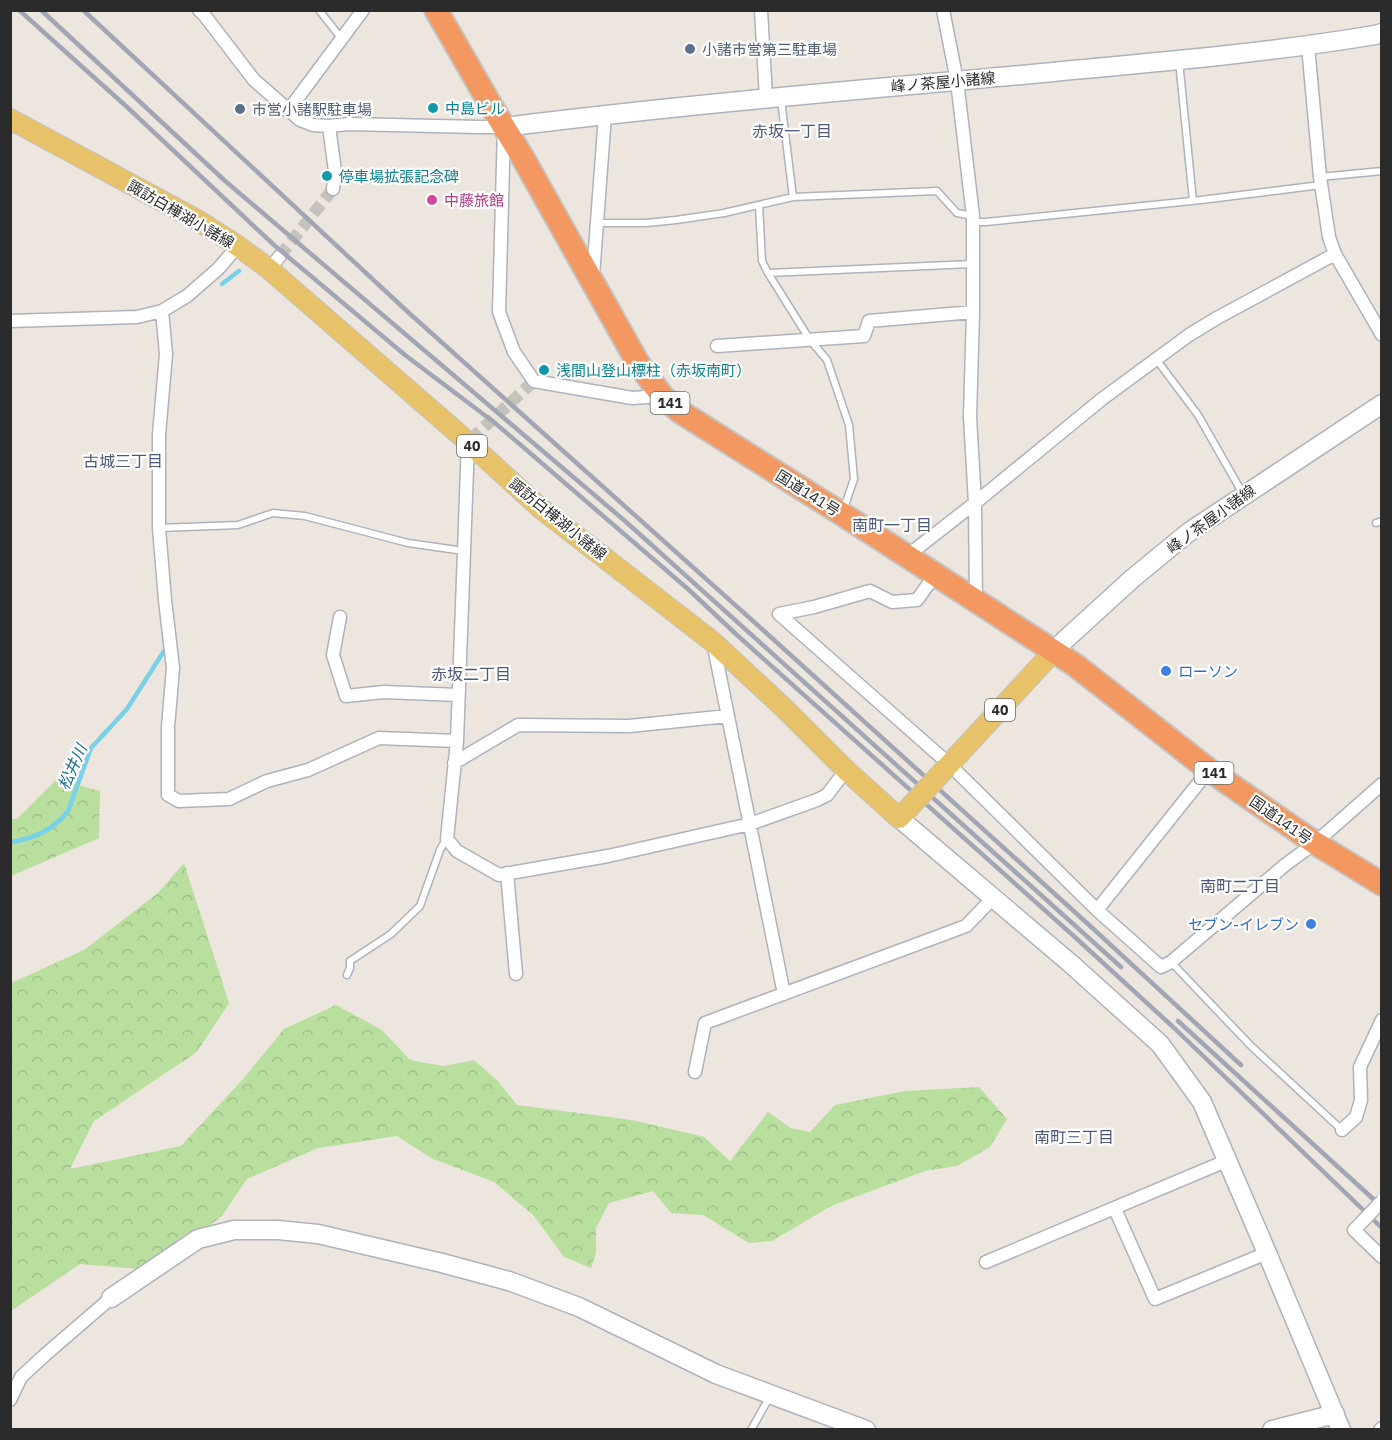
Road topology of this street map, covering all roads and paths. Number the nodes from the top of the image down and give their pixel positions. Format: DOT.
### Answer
graph roads {
  1 [pos="319,10"];
  2 [pos="363,10"];
  3 [pos="436,10"];
  4 [pos="761,10"];
  5 [pos="943,10"];
  6 [pos="206,12"];
  7 [pos="1382,33"];
  8 [pos="342,39"];
  9 [pos="1308,46"];
  10 [pos="1179,60"];
  11 [pos="957,81"];
  12 [pos="773,97"];
  13 [pos="288,111"];
  14 [pos="605,115"];
  15 [pos="10,119"];
  16 [pos="329,126"];
  17 [pos="504,127"];
  18 [pos="1382,171"];
  19 [pos="1321,181"];
  20 [pos="333,189"];
  21 [pos="793,197"];
  22 [pos="1193,201"];
  23 [pos="759,205"];
  24 [pos="973,219"];
  25 [pos="597,223"];
  26 [pos="238,246"];
  27 [pos="1335,255"];
  28 [pos="972,264"];
  29 [pos="768,273"];
  30 [pos="592,280"];
  31 [pos="162,311"];
  32 [pos="973,312"];
  33 [pos="10,321"];
  34 [pos="1382,335"];
  35 [pos="810,340"];
  36 [pos="717,346"];
  37 [pos="1156,359"];
  38 [pos="662,396"];
  39 [pos="1382,404"];
  40 [pos="469,441"];
  41 [pos="1243,495"];
  42 [pos="975,504"];
  43 [pos="842,514"];
  44 [pos="159,528"];
  45 [pos="464,551"];
  46 [pos="907,556"];
  47 [pos="935,575"];
  48 [pos="976,602"];
  49 [pos="340,617"];
  50 [pos="713,642"];
  51 [pos="1053,652"];
  52 [pos="458,695"];
  53 [pos="728,716"];
  54 [pos="457,741"];
  55 [pos="454,763"];
  56 [pos="948,766"];
  57 [pos="846,770"];
  58 [pos="1209,770"];
  59 [pos="1382,784"];
  60 [pos="904,814"];
  61 [pos="750,824"];
  62 [pos="447,839"];
  63 [pos="1315,843"];
  64 [pos="507,873"];
  65 [pos="1382,884"];
  66 [pos="993,898"];
  67 [pos="1098,910"];
  68 [pos="1171,962"];
  69 [pos="516,974"];
  70 [pos="348,975"];
  71 [pos="784,994"];
  72 [pos="1382,1020"];
  73 [pos="695,1072"];
  74 [pos="1342,1130"];
  75 [pos="1226,1161"];
  76 [pos="1382,1201"];
  77 [pos="1115,1209"];
  78 [pos="1267,1253"];
  79 [pos="1382,1257"];
  80 [pos="986,1262"];
  81 [pos="111,1298"];
  82 [pos="771,1395"];
  83 [pos="10,1400"];
  84 [pos="1338,1422"];
  85 [pos="752,1430"];
  86 [pos="866,1430"];
  87 [pos="1272,1430"];
  1 -- 8 [label="lane"];
  2 -- 8 [label="street"];
  3 -- 17 [label="highway, 国道141号 / 141"];
  4 -- 12 [label="street"];
  5 -- 11 [label="street"];
  6 -- 13 [label="street"];
  7 -- 9 [label="street, 峰ノ茶屋小諸線"];
  8 -- 13 [label="street"];
  9 -- 10 [label="street, 峰ノ茶屋小諸線"];
  9 -- 19 [label="street"];
  10 -- 11 [label="street, 峰ノ茶屋小諸線"];
  10 -- 22 [label="lane"];
  11 -- 12 [label="street, 峰ノ茶屋小諸線"];
  11 -- 24 [label="street"];
  12 -- 14 [label="street, 峰ノ茶屋小諸線"];
  12 -- 21 [label="lane"];
  13 -- 16 [label="street"];
  14 -- 17 [label="street, 峰ノ茶屋小諸線"];
  14 -- 25 [label="street"];
  15 -- 26 [label="main road, 諏訪白樺湖小諸線 / 40"];
  16 -- 17 [label="street"];
  16 -- 20 [label="street"];
  17 -- 30 [label="highway, 国道141号 / 141"];
  17 -- 38 [label="street"];
  18 -- 19 [label="lane"];
  19 -- 22 [label="lane"];
  19 -- 27 [label="street"];
  21 -- 23 [label="lane"];
  21 -- 24 [label="lane"];
  22 -- 24 [label="lane"];
  23 -- 25 [label="lane"];
  23 -- 29 [label="lane"];
  24 -- 28 [label="street"];
  25 -- 30 [label="street"];
  26 -- 31 [label="street"];
  26 -- 40 [label="main road, 諏訪白樺湖小諸線 / 40"];
  27 -- 34 [label="street"];
  27 -- 37 [label="street"];
  28 -- 29 [label="lane"];
  28 -- 32 [label="street"];
  29 -- 35 [label="lane"];
  30 -- 38 [label="highway, 国道141号 / 141"];
  31 -- 33 [label="street"];
  31 -- 44 [label="street"];
  32 -- 35 [label="street"];
  32 -- 42 [label="street"];
  35 -- 36 [label="street"];
  35 -- 43 [label="lane"];
  37 -- 41 [label="lane"];
  37 -- 42 [label="street"];
  38 -- 43 [label="highway, 国道141号 / 141"];
  39 -- 41 [label="street, 峰ノ茶屋小諸線"];
  40 -- 45 [label="street"];
  40 -- 50 [label="main road, 諏訪白樺湖小諸線 / 40"];
  41 -- 51 [label="street, 峰ノ茶屋小諸線"];
  42 -- 46 [label="street"];
  42 -- 48 [label="street"];
  43 -- 46 [label="highway, 国道141号 / 141"];
  44 -- 45 [label="lane"];
  44 -- 54 [label="street"];
  45 -- 52 [label="street"];
  46 -- 47 [label="highway, 国道141号 / 141"];
  47 -- 48 [label="highway, 国道141号 / 141"];
  47 -- 56 [label="street"];
  48 -- 51 [label="highway, 国道141号 / 141"];
  49 -- 52 [label="street"];
  50 -- 53 [label="street"];
  50 -- 57 [label="main road, 諏訪白樺湖小諸線 / 40"];
  51 -- 56 [label="main road, 40"];
  51 -- 58 [label="highway, 国道141号 / 141"];
  52 -- 54 [label="street"];
  53 -- 55 [label="street"];
  53 -- 61 [label="street"];
  54 -- 55 [label="street"];
  55 -- 62 [label="street"];
  56 -- 60 [label="main road, 40, bridge"];
  56 -- 67 [label="street"];
  57 -- 60 [label="main road, 諏訪白樺湖小諸線 / 40"];
  57 -- 61 [label="street"];
  58 -- 63 [label="highway, 国道141号 / 141"];
  58 -- 67 [label="street"];
  59 -- 63 [label="street"];
  60 -- 66 [label="street"];
  61 -- 64 [label="street"];
  61 -- 71 [label="street"];
  62 -- 64 [label="street"];
  62 -- 70 [label="lane"];
  63 -- 65 [label="highway, 国道141号 / 141"];
  63 -- 68 [label="street"];
  64 -- 69 [label="street"];
  66 -- 71 [label="street"];
  66 -- 75 [label="street"];
  67 -- 68 [label="street"];
  68 -- 74 [label="lane"];
  71 -- 73 [label="street"];
  72 -- 74 [label="street"];
  75 -- 77 [label="street"];
  75 -- 78 [label="street"];
  76 -- 79 [label="street, bridge"];
  77 -- 78 [label="street"];
  77 -- 80 [label="street"];
  78 -- 84 [label="street"];
  81 -- 82 [label="street"];
  81 -- 83 [label="street"];
  82 -- 85 [label="lane"];
  82 -- 86 [label="street"];
  84 -- 87 [label="street"];
}
